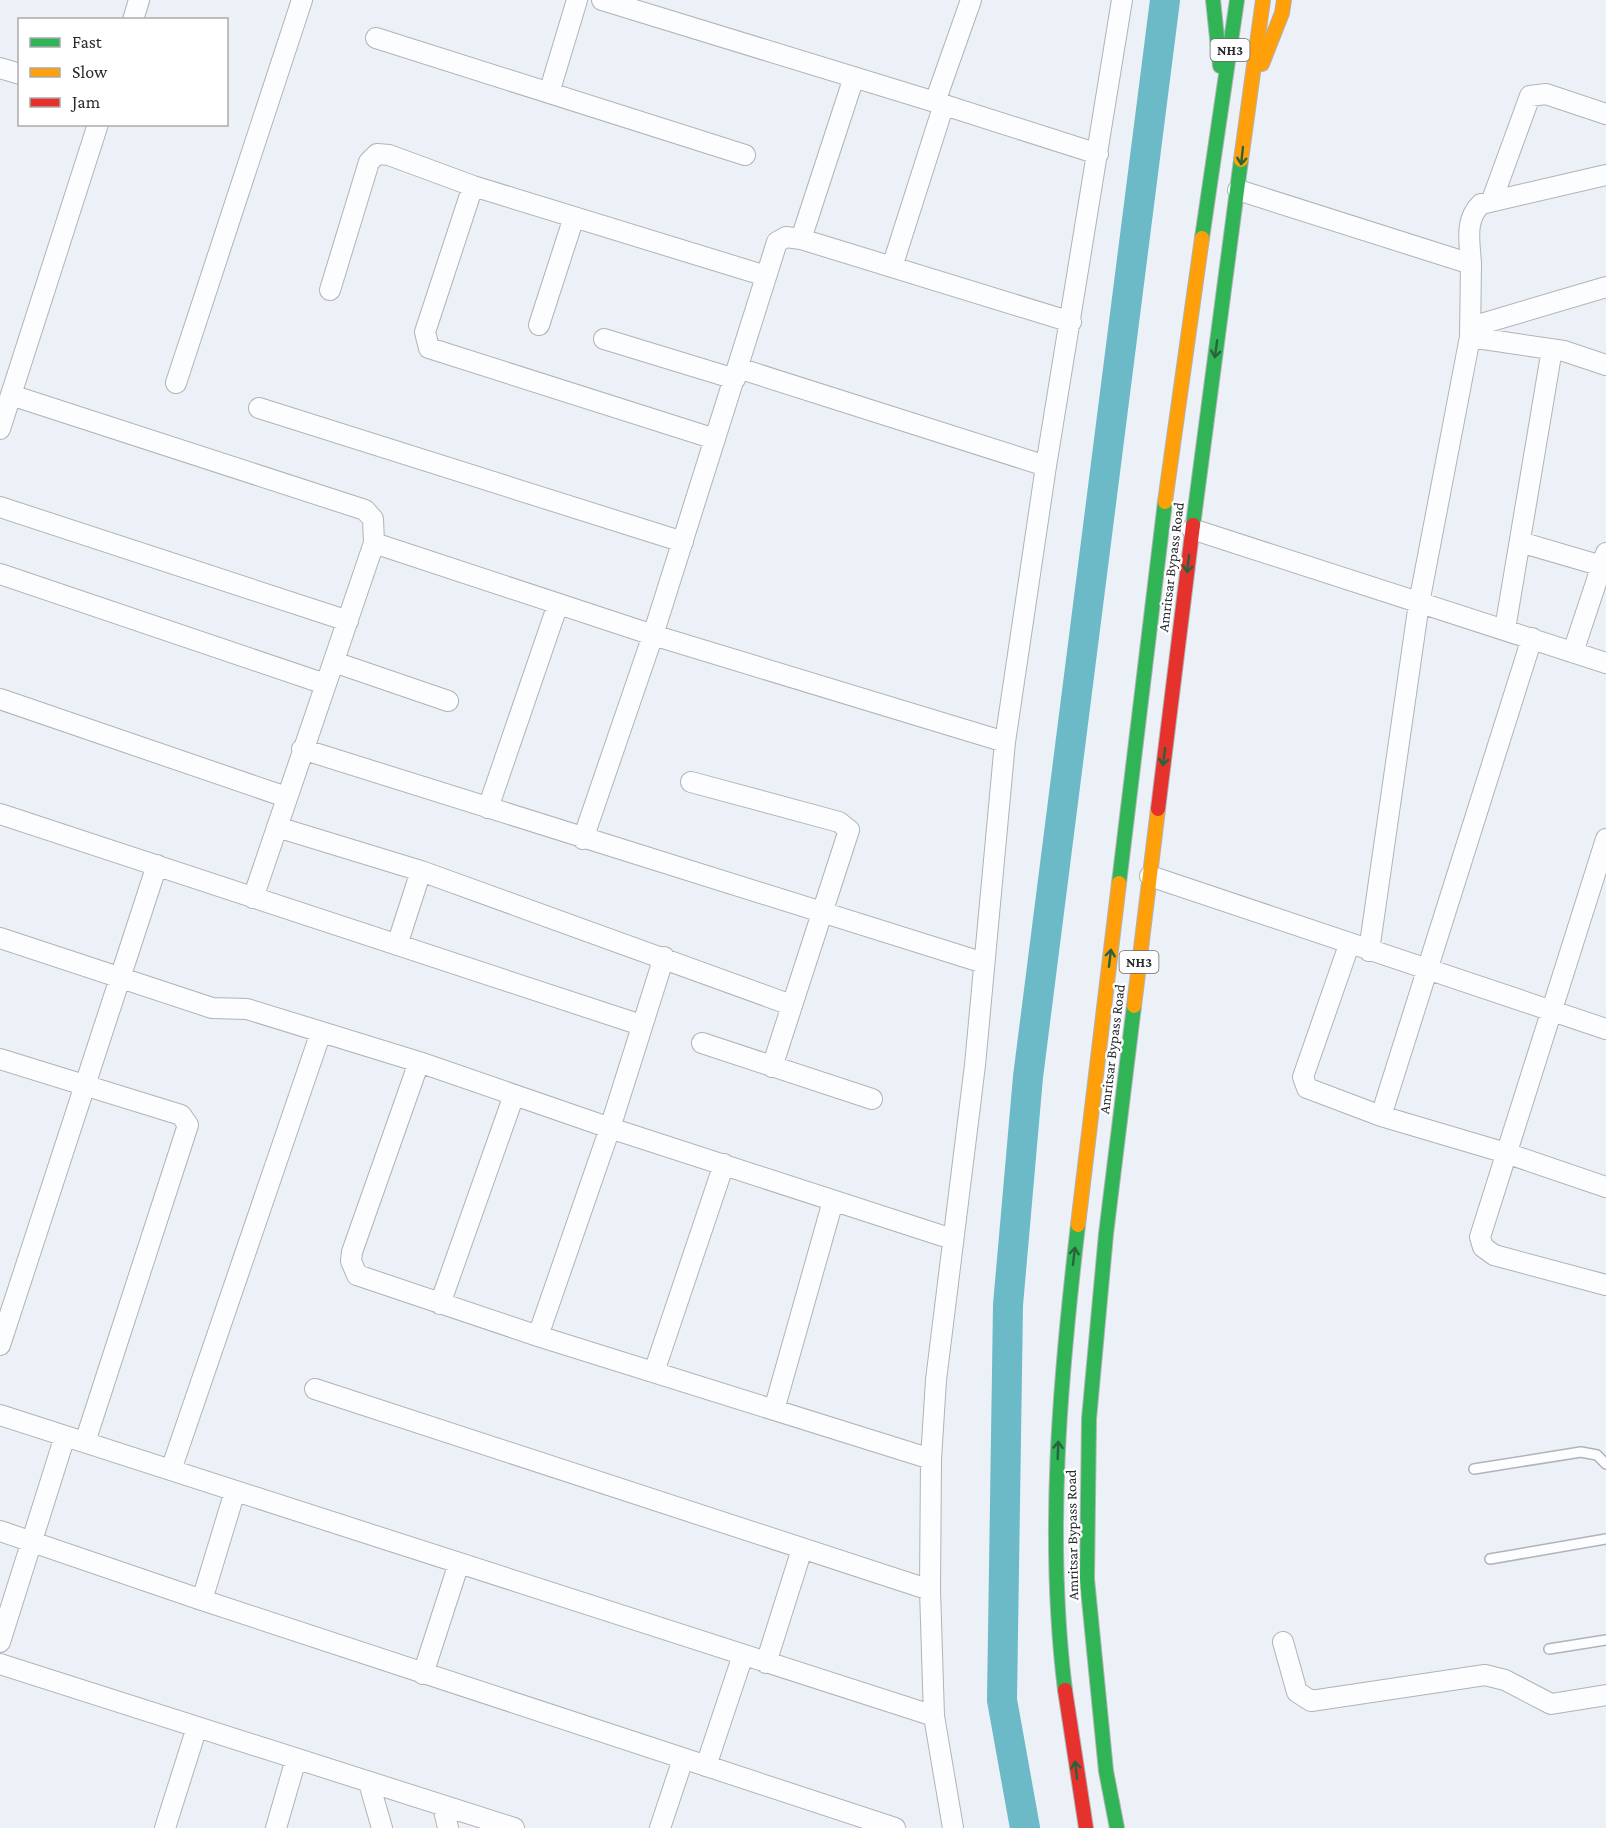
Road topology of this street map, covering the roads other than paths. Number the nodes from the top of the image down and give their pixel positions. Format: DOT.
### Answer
graph roads {
  1 [pos="139,0"];
  2 [pos="302,0"];
  3 [pos="577,0"];
  4 [pos="602,0"];
  5 [pos="971,0"];
  6 [pos="1122,0"];
  7 [pos="1213,0"];
  8 [pos="1237,0"];
  9 [pos="1263,0"];
  10 [pos="1284,0"];
  11 [pos="134,18"];
  12 [pos="376,38"];
  13 [pos="0,68"];
  14 [pos="18,73"];
  15 [pos="854,77"];
  16 [pos="549,93"];
  17 [pos="1249,98"];
  18 [pos="1223,100"];
  19 [pos="940,103"];
  20 [pos="1606,114"];
  21 [pos="97,126"];
  22 [pos="1098,154"];
  23 [pos="745,155"];
  24 [pos="1606,175"];
  25 [pos="473,186"];
  26 [pos="1238,190"];
  27 [pos="1492,200"];
  28 [pos="574,217"];
  29 [pos="801,239"];
  30 [pos="1471,264"];
  31 [pos="892,267"];
  32 [pos="766,276"];
  33 [pos="1606,287"];
  34 [pos="330,290"];
  35 [pos="1071,322"];
  36 [pos="539,325"];
  37 [pos="1470,332"];
  38 [pos="604,339"];
  39 [pos="1552,349"];
  40 [pos="1606,364"];
  41 [pos="736,373"];
  42 [pos="176,383"];
  43 [pos="11,395"];
  44 [pos="259,408"];
  45 [pos="0,429"];
  46 [pos="715,439"];
  47 [pos="1046,466"];
  48 [pos="0,507"];
  49 [pos="1192,529"];
  50 [pos="1520,542"];
  51 [pos="374,543"];
  52 [pos="683,543"];
  53 [pos="1604,560"];
  54 [pos="0,574"];
  55 [pos="558,603"];
  56 [pos="1419,603"];
  57 [pos="348,621"];
  58 [pos="1505,629"];
  59 [pos="653,635"];
  60 [pos="1532,638"];
  61 [pos="1573,652"];
  62 [pos="334,662"];
  63 [pos="1606,663"];
  64 [pos="325,684"];
  65 [pos="0,699"];
  66 [pos="448,701"];
  67 [pos="1005,742"];
  68 [pos="302,749"];
  69 [pos="691,782"];
  70 [pos="286,797"];
  71 [pos="488,808"];
  72 [pos="0,814"];
  73 [pos="277,827"];
  74 [pos="583,839"];
  75 [pos="1606,839"];
  76 [pos="157,865"];
  77 [pos="421,871"];
  78 [pos="1150,876"];
  79 [pos="253,898"];
  80 [pos="823,914"];
  81 [pos="0,938"];
  82 [pos="397,945"];
  83 [pos="1349,945"];
  84 [pos="1369,951"];
  85 [pos="663,957"];
  86 [pos="984,963"];
  87 [pos="1427,969"];
  88 [pos="119,977"];
  89 [pos="791,1005"];
  90 [pos="1551,1010"];
  91 [pos="641,1025"];
  92 [pos="1606,1029"];
  93 [pos="321,1032"];
  94 [pos="702,1043"];
  95 [pos="0,1059"];
  96 [pos="419,1062"];
  97 [pos="772,1067"];
  98 [pos="84,1086"];
  99 [pos="514,1095"];
  100 [pos="872,1099"];
  101 [pos="1381,1116"];
  102 [pos="609,1128"];
  103 [pos="1506,1153"];
  104 [pos="724,1164"];
  105 [pos="1606,1187"];
  106 [pos="834,1201"];
  107 [pos="952,1239"];
  108 [pos="1606,1285"];
  109 [pos="440,1304"];
  110 [pos="538,1336"];
  111 [pos="0,1346"];
  112 [pos="654,1372"];
  113 [pos="315,1389"];
  114 [pos="774,1410"];
  115 [pos="0,1415"];
  116 [pos="65,1436"];
  117 [pos="85,1442"];
  118 [pos="931,1459"];
  119 [pos="1606,1464"];
  120 [pos="1474,1469"];
  121 [pos="171,1470"];
  122 [pos="235,1491"];
  123 [pos="0,1531"];
  124 [pos="1606,1539"];
  125 [pos="33,1542"];
  126 [pos="802,1549"];
  127 [pos="1490,1559"];
  128 [pos="459,1563"];
  129 [pos="930,1590"];
  130 [pos="202,1600"];
  131 [pos="1606,1640"];
  132 [pos="0,1642"];
  133 [pos="1283,1642"];
  134 [pos="1549,1649"];
  135 [pos="743,1655"];
  136 [pos="766,1663"];
  137 [pos="0,1664"];
  138 [pos="423,1674"];
  139 [pos="1606,1695"];
  140 [pos="934,1716"];
  141 [pos="197,1727"];
  142 [pos="297,1759"];
  143 [pos="683,1759"];
  144 [pos="706,1767"];
  145 [pos="369,1783"];
  146 [pos="443,1806"];
  147 [pos="165,1828"];
  148 [pos="276,1828"];
  149 [pos="382,1828"];
  150 [pos="448,1828"];
  151 [pos="514,1828"];
  152 [pos="660,1828"];
  153 [pos="895,1828"];
  154 [pos="953,1828"];
  155 [pos="1086,1828"];
  156 [pos="1117,1828"];
  1 -- 11 [label="street"];
  2 -- 42 [label="street"];
  3 -- 16 [label="street"];
  4 -- 15 [label="street"];
  5 -- 19 [label="street"];
  6 -- 22 [label="street"];
  7 -- 18 [label="main road"];
  8 -- 18 [label="main road, NH3"];
  9 -- 17 [label="main road, NH3"];
  10 -- 17 [label="main road"];
  12 -- 16 [label="street"];
  13 -- 14 [label="street"];
  15 -- 19 [label="street"];
  15 -- 29 [label="street"];
  16 -- 23 [label="street"];
  17 -- 26 [label="main road, Amritsar Bypass Road / NH3, one-way"];
  155 -- 18 [label="main road, Amritsar Bypass Road / NH3, one-way"];
  19 -- 22 [label="street"];
  19 -- 31 [label="street"];
  20 -- 27 [label="street"];
  21 -- 43 [label="street"];
  22 -- 35 [label="street"];
  24 -- 27 [label="street"];
  25 -- 28 [label="street"];
  25 -- 34 [label="street"];
  25 -- 46 [label="street"];
  26 -- 30 [label="street"];
  26 -- 49 [label="main road, Amritsar Bypass Road / NH3, one-way"];
  27 -- 30 [label="street"];
  28 -- 32 [label="street"];
  28 -- 36 [label="street"];
  29 -- 31 [label="street"];
  29 -- 32 [label="street"];
  30 -- 37 [label="street"];
  31 -- 35 [label="street"];
  32 -- 41 [label="street"];
  33 -- 37 [label="street"];
  35 -- 47 [label="street"];
  37 -- 39 [label="street"];
  37 -- 56 [label="street"];
  38 -- 41 [label="street"];
  39 -- 40 [label="street"];
  39 -- 50 [label="street"];
  41 -- 46 [label="street"];
  41 -- 47 [label="street"];
  43 -- 45 [label="street"];
  43 -- 51 [label="street"];
  44 -- 52 [label="street"];
  46 -- 52 [label="street"];
  47 -- 67 [label="street"];
  48 -- 57 [label="street"];
  49 -- 56 [label="street"];
  49 -- 78 [label="main road, Amritsar Bypass Road / NH3, one-way"];
  50 -- 53 [label="street"];
  50 -- 58 [label="street"];
  51 -- 55 [label="street"];
  51 -- 57 [label="street"];
  52 -- 59 [label="street"];
  53 -- 61 [label="street"];
  54 -- 64 [label="street"];
  55 -- 59 [label="street"];
  55 -- 71 [label="street"];
  56 -- 58 [label="street"];
  56 -- 84 [label="street"];
  57 -- 62 [label="street"];
  58 -- 60 [label="street"];
  59 -- 67 [label="street"];
  59 -- 74 [label="street"];
  60 -- 61 [label="street"];
  60 -- 87 [label="street"];
  61 -- 63 [label="street"];
  62 -- 64 [label="street"];
  62 -- 66 [label="street"];
  64 -- 68 [label="street"];
  65 -- 70 [label="street"];
  67 -- 86 [label="street"];
  68 -- 70 [label="street"];
  68 -- 71 [label="street"];
  69 -- 80 [label="street"];
  70 -- 73 [label="street"];
  71 -- 74 [label="street"];
  72 -- 76 [label="street"];
  73 -- 77 [label="street"];
  73 -- 79 [label="street"];
  74 -- 80 [label="street"];
  75 -- 90 [label="street"];
  76 -- 79 [label="street"];
  76 -- 88 [label="street"];
  77 -- 82 [label="street"];
  77 -- 85 [label="street"];
  78 -- 83 [label="street"];
  78 -- 156 [label="main road, Amritsar Bypass Road / NH3"];
  79 -- 82 [label="street"];
  80 -- 86 [label="street"];
  80 -- 89 [label="street"];
  81 -- 88 [label="street"];
  82 -- 91 [label="street"];
  83 -- 84 [label="street"];
  83 -- 101 [label="street"];
  84 -- 87 [label="street"];
  85 -- 89 [label="street"];
  85 -- 91 [label="street"];
  86 -- 107 [label="street"];
  87 -- 90 [label="street"];
  87 -- 101 [label="street"];
  88 -- 93 [label="street"];
  88 -- 98 [label="street"];
  89 -- 97 [label="street"];
  90 -- 92 [label="street"];
  90 -- 103 [label="street"];
  91 -- 102 [label="street"];
  93 -- 96 [label="street"];
  93 -- 121 [label="street"];
  94 -- 97 [label="street"];
  95 -- 98 [label="street"];
  96 -- 99 [label="street"];
  96 -- 109 [label="street"];
  97 -- 100 [label="street"];
  98 -- 111 [label="street"];
  98 -- 117 [label="street"];
  99 -- 102 [label="street"];
  99 -- 109 [label="street"];
  101 -- 103 [label="street"];
  102 -- 104 [label="street"];
  102 -- 110 [label="street"];
  103 -- 105 [label="street"];
  103 -- 108 [label="street"];
  104 -- 106 [label="street"];
  104 -- 112 [label="street"];
  106 -- 107 [label="street"];
  106 -- 114 [label="street"];
  107 -- 118 [label="street"];
  109 -- 110 [label="street"];
  110 -- 112 [label="street"];
  112 -- 114 [label="street"];
  113 -- 126 [label="street"];
  114 -- 118 [label="street"];
  115 -- 116 [label="street"];
  116 -- 117 [label="street"];
  116 -- 125 [label="street"];
  117 -- 121 [label="street"];
  118 -- 129 [label="street"];
  119 -- 120 [label="lane"];
  121 -- 122 [label="street"];
  122 -- 128 [label="street"];
  122 -- 130 [label="street"];
  123 -- 125 [label="street"];
  124 -- 127 [label="lane"];
  125 -- 130 [label="street"];
  125 -- 132 [label="street"];
  126 -- 129 [label="street"];
  126 -- 136 [label="street"];
  128 -- 135 [label="street"];
  128 -- 138 [label="street"];
  129 -- 140 [label="street"];
  130 -- 138 [label="street"];
  131 -- 134 [label="lane"];
  133 -- 139 [label="street"];
  135 -- 136 [label="street"];
  135 -- 144 [label="street"];
  136 -- 140 [label="street"];
  137 -- 141 [label="street"];
  138 -- 143 [label="street"];
  140 -- 154 [label="street"];
  141 -- 142 [label="street"];
  141 -- 147 [label="street"];
  142 -- 145 [label="street"];
  142 -- 148 [label="street"];
  143 -- 144 [label="street"];
  143 -- 152 [label="street"];
  144 -- 153 [label="street"];
  145 -- 146 [label="street"];
  145 -- 149 [label="street"];
  146 -- 150 [label="street"];
  146 -- 151 [label="street"];
}
